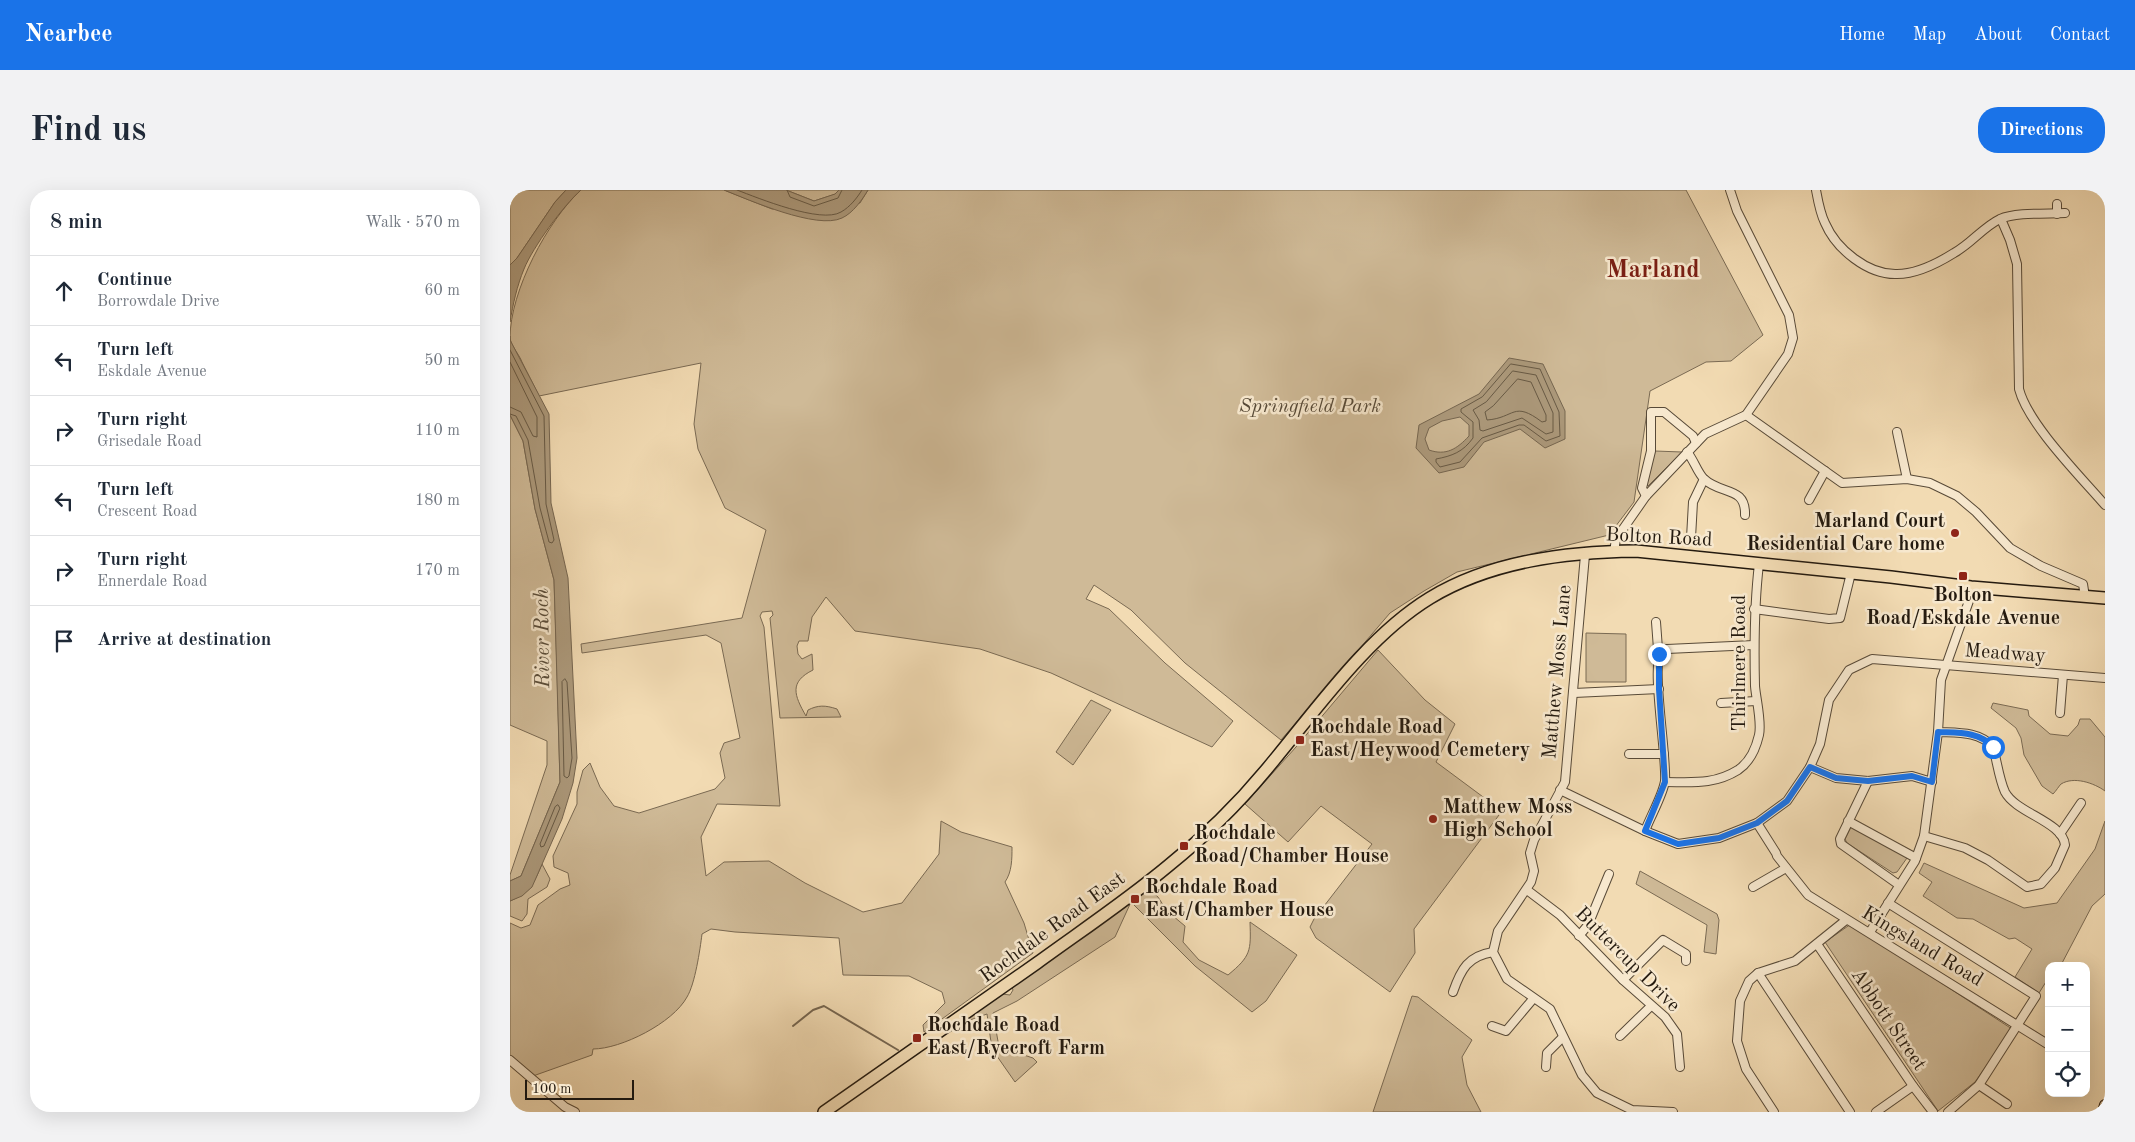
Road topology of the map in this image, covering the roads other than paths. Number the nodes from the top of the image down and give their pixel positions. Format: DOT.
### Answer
graph roads {
  1 [pos="1730,190"];
  2 [pos="1816,190"];
  3 [pos="2057,204"];
  4 [pos="2001,219"];
  5 [pos="1746,415"];
  6 [pos="1898,432"];
  7 [pos="1696,443"];
  8 [pos="1687,452"];
  9 [pos="1825,471"];
  10 [pos="1704,478"];
  11 [pos="1907,479"];
  12 [pos="1646,496"];
  13 [pos="1809,500"];
  14 [pos="2105,505"];
  15 [pos="1747,510"];
  16 [pos="1692,538"];
  17 [pos="1614,552"];
  18 [pos="1585,555"];
  19 [pos="1759,564"];
  20 [pos="1851,573"];
  21 [pos="1971,587"];
  22 [pos="2086,597"];
  23 [pos="2105,598"];
  24 [pos="1754,609"];
  25 [pos="1656,622"];
  26 [pos="1754,646"];
  27 [pos="1661,651"];
  28 [pos="1945,666"];
  29 [pos="2063,675"];
  30 [pos="2105,678"];
  31 [pos="1659,689"];
  32 [pos="1574,693"];
  33 [pos="1756,701"];
  34 [pos="1721,703"];
  35 [pos="2060,713"];
  36 [pos="1938,732"];
  37 [pos="1283,750"];
  38 [pos="1629,754"];
  39 [pos="1664,754"];
  40 [pos="1810,767"];
  41 [pos="1868,781"];
  42 [pos="1665,782"];
  43 [pos="1932,782"];
  44 [pos="1560,790"];
  45 [pos="2081,803"];
  46 [pos="1848,820"];
  47 [pos="1757,823"];
  48 [pos="1645,831"];
  49 [pos="2060,834"];
  50 [pos="1924,836"];
  51 [pos="1916,858"];
  52 [pos="1786,868"];
  53 [pos="1609,874"];
  54 [pos="1899,885"];
  55 [pos="1753,887"];
  56 [pos="1527,890"];
  57 [pos="1888,903"];
  58 [pos="1846,920"];
  59 [pos="1870,932"];
  60 [pos="1578,936"];
  61 [pos="1817,944"];
  62 [pos="1493,952"];
  63 [pos="1686,961"];
  64 [pos="1758,973"];
  65 [pos="1623,980"];
  66 [pos="1453,992"];
  67 [pos="1533,999"];
  68 [pos="1651,1006"];
  69 [pos="1492,1026"];
  70 [pos="2019,1026"];
  71 [pos="1620,1036"];
  72 [pos="1564,1037"];
  73 [pos="2045,1042"];
  74 [pos="510,1060"];
  75 [pos="1546,1067"];
  76 [pos="1680,1067"];
  77 [pos="1979,1085"];
  78 [pos="1913,1086"];
  79 [pos="2007,1104"];
  80 [pos="2105,1105"];
  81 [pos="1631,1111"];
  82 [pos="575,1112"];
  83 [pos="824,1112"];
  84 [pos="1674,1112"];
  85 [pos="1774,1112"];
  86 [pos="1850,1112"];
  87 [pos="1876,1112"];
  88 [pos="1933,1112"];
  89 [pos="1948,1112"];
  90 [pos="2103,1112"];
  1 -- 5 [label="street"];
  2 -- 4 [label="street"];
  3 -- 4 [label="street"];
  4 -- 14 [label="street"];
  5 -- 7 [label="street"];
  5 -- 9 [label="street"];
  6 -- 11 [label="street"];
  7 -- 8 [label="street"];
  7 -- 12 [label="street"];
  8 -- 10 [label="street"];
  8 -- 12 [label="street"];
  9 -- 11 [label="street"];
  9 -- 13 [label="street"];
  10 -- 15 [label="street"];
  10 -- 16 [label="street"];
  11 -- 22 [label="street"];
  12 -- 17 [label="street"];
  17 -- 18 [label="highway, Bolton Road"];
  17 -- 19 [label="highway, Bolton Road"];
  18 -- 32 [label="street, Matthew Moss Lane"];
  18 -- 37 [label="highway, Bolton Road"];
  19 -- 20 [label="highway, Bolton Road"];
  19 -- 24 [label="street, Thirlmere Road"];
  20 -- 21 [label="highway, Bolton Road"];
  20 -- 24 [label="street"];
  21 -- 22 [label="highway, Bolton Road"];
  21 -- 28 [label="street"];
  22 -- 23 [label="highway, Bolton Road"];
  24 -- 26 [label="street, Thirlmere Road"];
  25 -- 27 [label="street"];
  26 -- 27 [label="street"];
  26 -- 33 [label="street, Thirlmere Road"];
  27 -- 31 [label="street"];
  28 -- 29 [label="street, Meadway"];
  28 -- 36 [label="street"];
  28 -- 40 [label="street, Meadway"];
  29 -- 30 [label="street, Meadway"];
  29 -- 35 [label="street, Meadway"];
  31 -- 32 [label="street"];
  31 -- 39 [label="street"];
  32 -- 44 [label="street, Matthew Moss Lane"];
  33 -- 34 [label="street"];
  33 -- 42 [label="street, Thirlmere Road"];
  36 -- 43 [label="street"];
  36 -- 49 [label="street"];
  37 -- 83 [label="highway, Rochdale Road East"];
  38 -- 39 [label="street"];
  39 -- 42 [label="street"];
  40 -- 41 [label="street"];
  40 -- 47 [label="street, Meadway"];
  41 -- 43 [label="street"];
  41 -- 46 [label="street"];
  42 -- 48 [label="street"];
  43 -- 50 [label="street"];
  44 -- 48 [label="street, Meadway"];
  44 -- 56 [label="street, Matthew Moss Lane"];
  45 -- 49 [label="street"];
  46 -- 51 [label="street"];
  46 -- 54 [label="street"];
  47 -- 48 [label="street, Meadway"];
  47 -- 52 [label="street, Kingsland Road"];
  49 -- 50 [label="street"];
  50 -- 51 [label="street"];
  51 -- 54 [label="street"];
  52 -- 55 [label="street"];
  52 -- 58 [label="street, Kingsland Road"];
  53 -- 60 [label="street"];
  54 -- 57 [label="street"];
  56 -- 60 [label="street, Buttercup Drive"];
  56 -- 62 [label="street"];
  57 -- 59 [label="street"];
  57 -- 70 [label="street"];
  58 -- 59 [label="street, Kingsland Road"];
  58 -- 61 [label="street"];
  59 -- 70 [label="street, Kingsland Road"];
  60 -- 65 [label="street, Buttercup Drive"];
  61 -- 64 [label="street"];
  61 -- 78 [label="street, Abbott Street"];
  62 -- 66 [label="street"];
  62 -- 67 [label="street"];
  63 -- 65 [label="street"];
  64 -- 85 [label="street"];
  64 -- 86 [label="street"];
  65 -- 68 [label="street, Buttercup Drive"];
  67 -- 69 [label="street"];
  67 -- 72 [label="street"];
  68 -- 71 [label="street"];
  68 -- 76 [label="street, Buttercup Drive"];
  70 -- 73 [label="street, Kingsland Road"];
  70 -- 77 [label="street"];
  72 -- 75 [label="street"];
  72 -- 81 [label="street"];
  74 -- 82 [label="street"];
  77 -- 79 [label="street"];
  77 -- 89 [label="street"];
  78 -- 87 [label="street"];
  78 -- 88 [label="street, Abbott Street"];
  80 -- 90 [label="main road"];
  81 -- 84 [label="street"];
}
